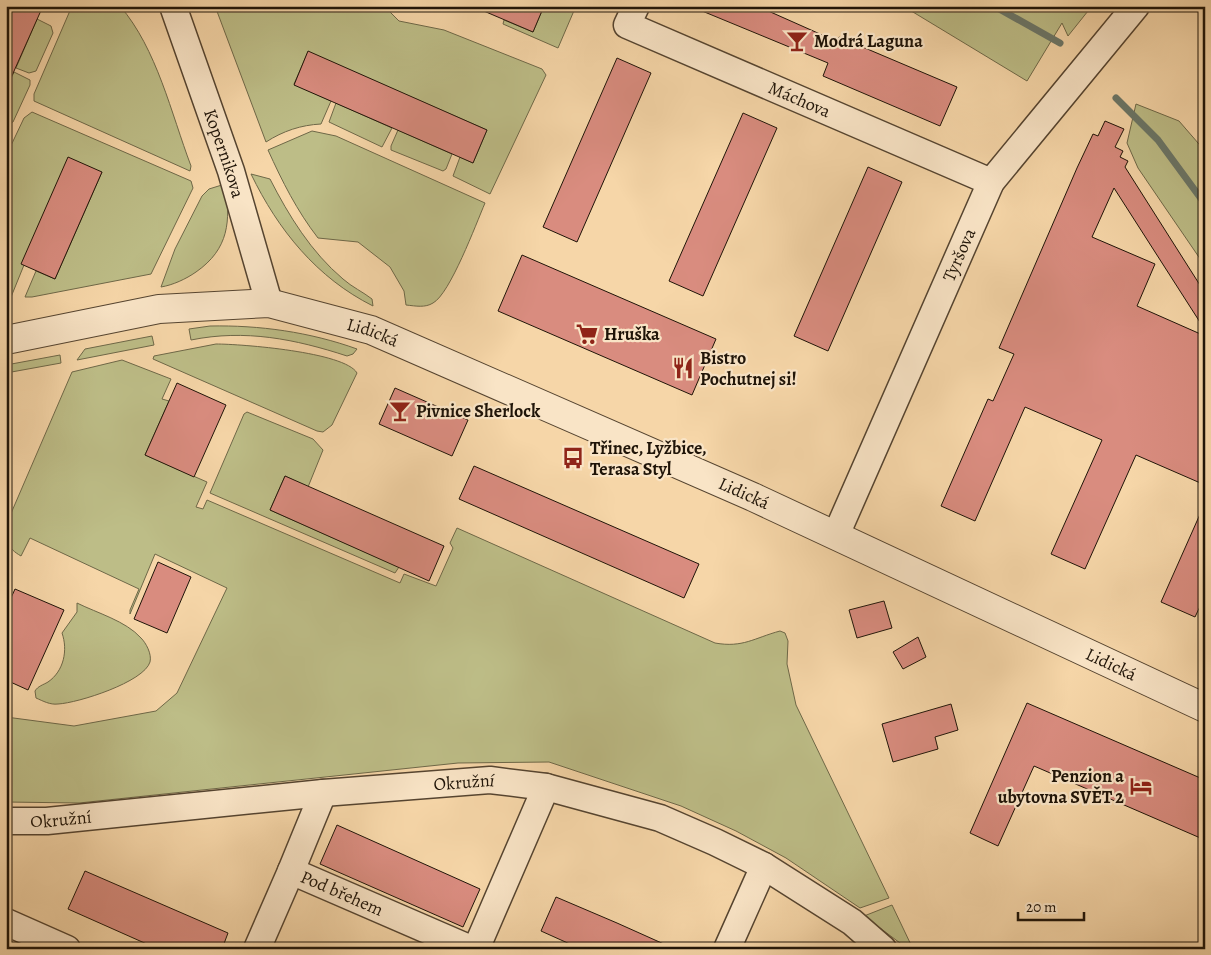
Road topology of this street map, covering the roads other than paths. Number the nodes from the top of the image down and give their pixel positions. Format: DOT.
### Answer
graph roads {
  1 [pos="173,6"];
  2 [pos="636,6"];
  3 [pos="1136,6"];
  4 [pos="992,182"];
  5 [pos="269,303"];
  6 [pos="6,340"];
  7 [pos="836,535"];
  8 [pos="1205,708"];
  9 [pos="546,786"];
  10 [pos="322,793"];
  11 [pos="6,821"];
  12 [pos="764,866"];
  13 [pos="290,871"];
  14 [pos="6,922"];
  15 [pos="66,949"];
  16 [pos="257,949"];
  17 [pos="470,949"];
  18 [pos="476,949"];
  19 [pos="728,949"];
  20 [pos="883,949"];
  1 -- 5 [label="street, Kopernikova"];
  2 -- 4 [label="street, Máchova"];
  3 -- 4 [label="street, Tyršova"];
  4 -- 7 [label="street, Tyršova"];
  5 -- 6 [label="street, Lidická"];
  5 -- 7 [label="street, Lidická"];
  7 -- 8 [label="street, Lidická"];
  9 -- 10 [label="street, Okružní"];
  9 -- 12 [label="street, Okružní"];
  9 -- 18 [label="street"];
  10 -- 11 [label="street, Okružní"];
  10 -- 13 [label="street, Pod břehem"];
  12 -- 19 [label="street"];
  12 -- 20 [label="street, Okružní"];
  13 -- 16 [label="street"];
  13 -- 17 [label="street, Pod břehem"];
  14 -- 15 [label="street"];
}
